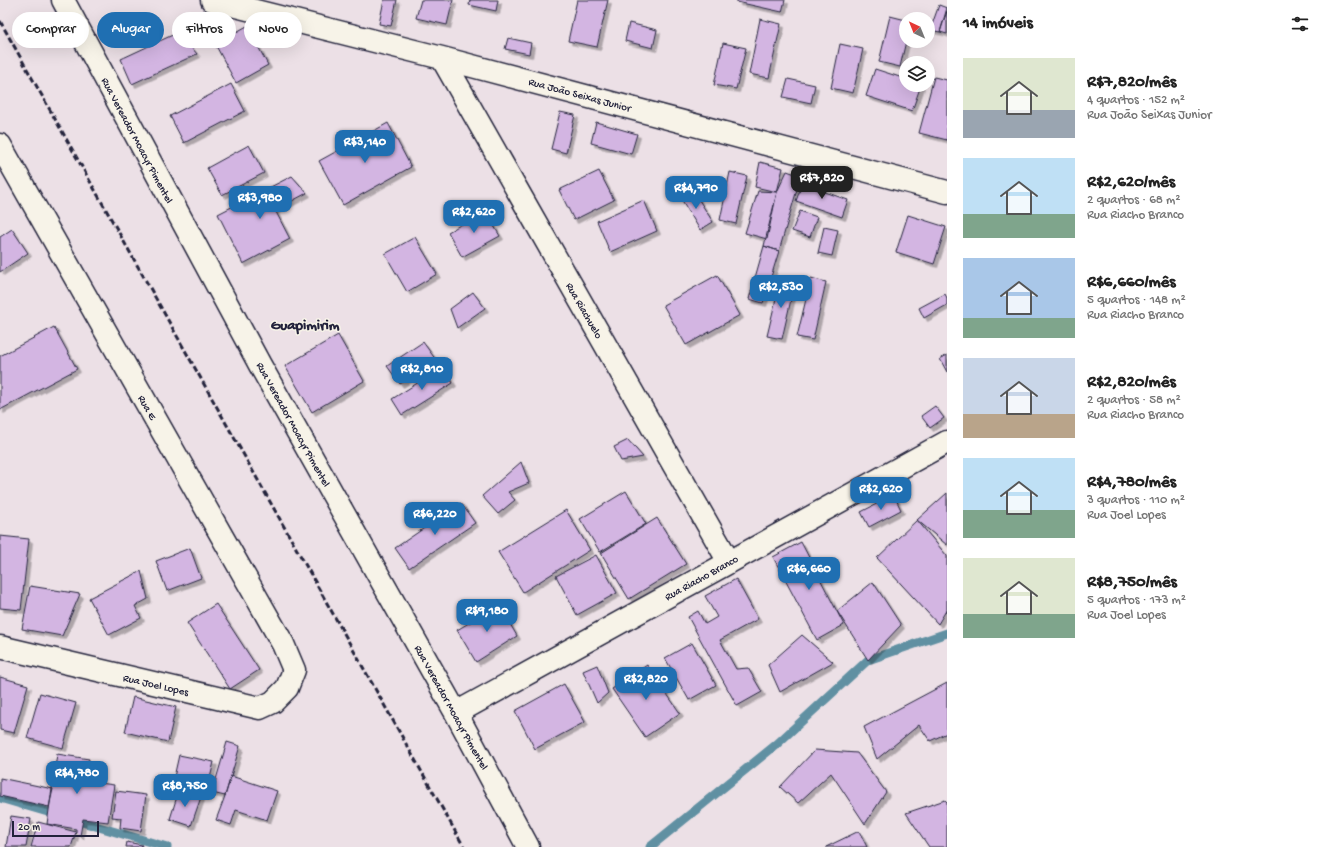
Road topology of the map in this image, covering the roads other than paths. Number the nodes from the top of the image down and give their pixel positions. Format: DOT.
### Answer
graph roads {
  1 [pos="62,0"];
  2 [pos="212,0"];
  3 [pos="442,58"];
  4 [pos="0,145"];
  5 [pos="947,192"];
  6 [pos="947,442"];
  7 [pos="729,562"];
  8 [pos="0,647"];
  9 [pos="294,670"];
  10 [pos="456,713"];
  11 [pos="528,847"];
  1 -- 10 [label="street, Rua Vereador Moacyr Pimentel"];
  2 -- 3 [label="street, Rua João Seixas Junior"];
  3 -- 5 [label="street, Rua João Seixas Junior"];
  3 -- 7 [label="street, Rua Riachuelo"];
  4 -- 9 [label="street, Rua E"];
  6 -- 7 [label="street, Rua Riacho Branco"];
  7 -- 10 [label="street, Rua Riacho Branco"];
  8 -- 9 [label="street, Rua Joel Lopes"];
  10 -- 11 [label="street, Rua Vereador Moacyr Pimentel"];
}
